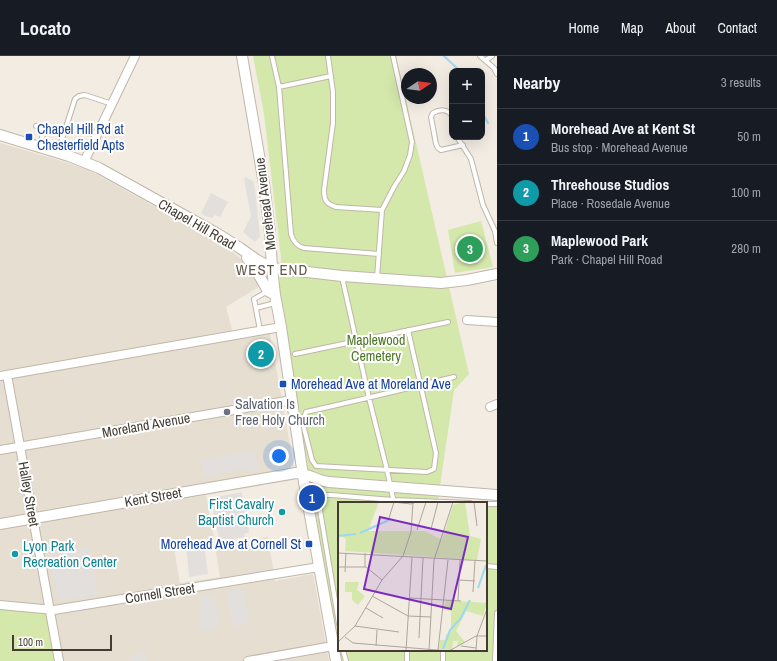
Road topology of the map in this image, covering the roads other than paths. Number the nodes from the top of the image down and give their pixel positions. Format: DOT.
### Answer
graph roads {
  1 [pos="135,56"];
  2 [pos="242,56"];
  3 [pos="272,56"];
  4 [pos="328,56"];
  5 [pos="393,56"];
  6 [pos="480,56"];
  7 [pos="492,56"];
  8 [pos="486,60"];
  9 [pos="497,74"];
  10 [pos="331,76"];
  11 [pos="279,88"];
  12 [pos="112,104"];
  13 [pos="449,113"];
  14 [pos="36,126"];
  15 [pos="45,129"];
  16 [pos="55,132"];
  17 [pos="0,135"];
  18 [pos="459,140"];
  19 [pos="463,145"];
  20 [pos="39,147"];
  21 [pos="58,152"];
  22 [pos="84,162"];
  23 [pos="382,210"];
  24 [pos="497,243"];
  25 [pos="240,248"];
  26 [pos="379,254"];
  27 [pos="272,268"];
  28 [pos="497,274"];
  29 [pos="342,276"];
  30 [pos="377,279"];
  31 [pos="273,296"];
  32 [pos="256,308"];
  33 [pos="467,320"];
  34 [pos="448,322"];
  35 [pos="497,322"];
  36 [pos="281,327"];
  37 [pos="260,330"];
  38 [pos="408,330"];
  39 [pos="357,341"];
  40 [pos="295,354"];
  41 [pos="4,376"];
  42 [pos="454,377"];
  43 [pos="421,385"];
  44 [pos="370,398"];
  45 [pos="292,400"];
  46 [pos="20,447"];
  47 [pos="0,450"];
  48 [pos="387,470"];
  49 [pos="303,473"];
  50 [pos="390,487"];
  51 [pos="497,495"];
  52 [pos="393,501"];
  53 [pos="449,502"];
  54 [pos="33,518"];
  55 [pos="0,524"];
  56 [pos="487,566"];
  57 [pos="319,567"];
  58 [pos="497,567"];
  59 [pos="338,589"];
  60 [pos="333,590"];
  61 [pos="0,605"];
  62 [pos="50,609"];
  63 [pos="497,613"];
  64 [pos="338,618"];
  65 [pos="333,646"];
  66 [pos="496,649"];
  67 [pos="343,651"];
  68 [pos="59,661"];
  69 [pos="248,661"];
  70 [pos="336,661"];
  71 [pos="346,661"];
  72 [pos="495,661"];
  1 -- 12 [label="street"];
  2 -- 27 [label="street, Morehead Avenue"];
  3 -- 11 [label="lane"];
  4 -- 10 [label="lane"];
  5 -- 23 [label="lane"];
  6 -- 8 [label="lane"];
  7 -- 8 [label="lane"];
  8 -- 9 [label="lane"];
  10 -- 11 [label="lane"];
  10 -- 23 [label="lane"];
  11 -- 26 [label="lane"];
  12 -- 21 [label="lane"];
  12 -- 22 [label="street"];
  13 -- 19 [label="lane"];
  14 -- 15 [label="lane"];
  15 -- 16 [label="lane"];
  15 -- 20 [label="lane"];
  17 -- 20 [label="street, Chapel Hill Road"];
  18 -- 19 [label="lane"];
  19 -- 24 [label="lane"];
  20 -- 21 [label="street, Chapel Hill Road"];
  21 -- 22 [label="street, Chapel Hill Road"];
  22 -- 25 [label="street, Chapel Hill Road"];
  23 -- 26 [label="lane"];
  25 -- 27 [label="street, Chapel Hill Road"];
  25 -- 31 [label="street"];
  26 -- 30 [label="lane"];
  27 -- 29 [label="street, Chapel Hill Road"];
  27 -- 31 [label="street, Morehead Avenue"];
  28 -- 30 [label="street, Chapel Hill Road"];
  29 -- 30 [label="street, Chapel Hill Road"];
  29 -- 39 [label="lane"];
  31 -- 32 [label="lane"];
  31 -- 32 [label="lane"];
  31 -- 36 [label="street, Morehead Avenue"];
  32 -- 37 [label="lane"];
  33 -- 35 [label="street"];
  34 -- 38 [label="lane"];
  36 -- 37 [label="street"];
  36 -- 45 [label="street, Morehead Avenue"];
  37 -- 41 [label="street"];
  38 -- 39 [label="lane"];
  38 -- 43 [label="lane"];
  39 -- 40 [label="lane"];
  39 -- 44 [label="lane"];
  41 -- 46 [label="street, Halley Street"];
  42 -- 43 [label="lane"];
  43 -- 44 [label="lane"];
  43 -- 48 [label="lane"];
  44 -- 48 [label="lane"];
  44 -- 48 [label="lane"];
  45 -- 46 [label="street, Moreland Avenue"];
  45 -- 49 [label="street, Morehead Avenue"];
  46 -- 47 [label="street, Moreland Avenue"];
  46 -- 54 [label="street, Halley Street"];
  48 -- 50 [label="lane"];
  49 -- 50 [label="street"];
  49 -- 54 [label="street, Kent Street"];
  49 -- 57 [label="street, Morehead Avenue"];
  50 -- 51 [label="street"];
  50 -- 52 [label="lane"];
  52 -- 53 [label="lane"];
  52 -- 60 [label="lane"];
  54 -- 55 [label="street, Kent Street"];
  54 -- 62 [label="street, Halley Street"];
  56 -- 58 [label="lane"];
  57 -- 62 [label="street, Cornell Street"];
  57 -- 65 [label="street, Morehead Avenue"];
  59 -- 60 [label="lane"];
  60 -- 64 [label="lane"];
  61 -- 62 [label="street, Cornell Street"];
  62 -- 68 [label="street, Halley Street"];
  63 -- 66 [label="lane"];
  65 -- 69 [label="street"];
  65 -- 70 [label="street, Morehead Avenue"];
  66 -- 72 [label="lane"];
  67 -- 71 [label="lane"];
}
